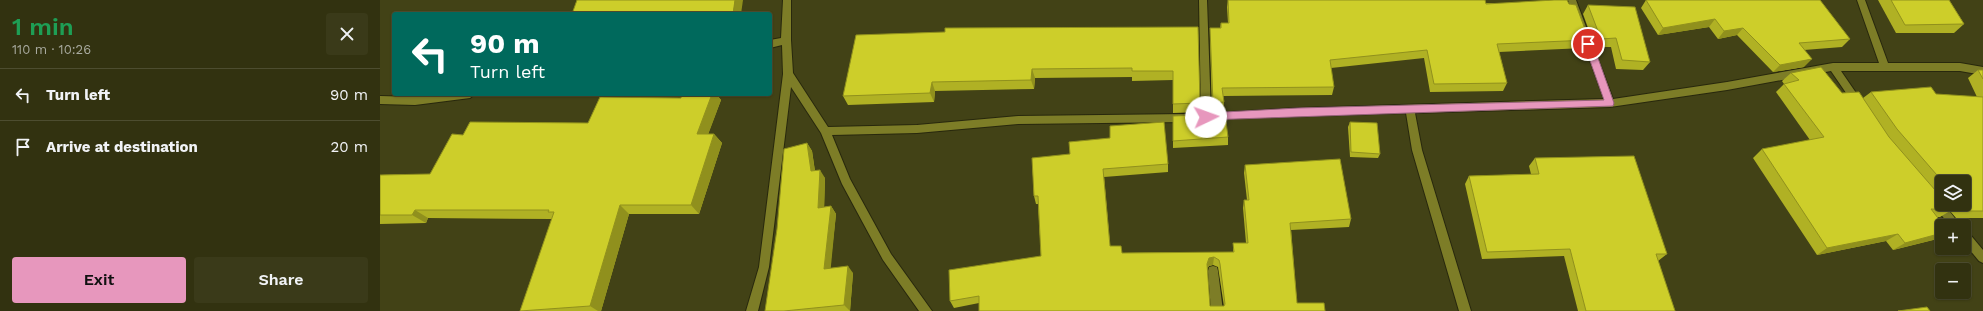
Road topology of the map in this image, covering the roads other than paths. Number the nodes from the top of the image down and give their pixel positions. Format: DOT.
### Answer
graph roads {
  1 [pos="787,0"];
  2 [pos="1203,0"];
  3 [pos="1572,0"];
  4 [pos="1861,0"];
  5 [pos="786,40"];
  6 [pos="772,44"];
  7 [pos="1833,67"];
  8 [pos="1885,67"];
  9 [pos="1983,71"];
  10 [pos="788,74"];
  11 [pos="454,96"];
  12 [pos="380,100"];
  13 [pos="1610,103"];
  14 [pos="1410,110"];
  15 [pos="1863,110"];
  16 [pos="1206,117"];
  17 [pos="825,131"];
  18 [pos="1930,196"];
  19 [pos="1950,219"];
  20 [pos="1971,243"];
  21 [pos="1983,258"];
  22 [pos="1213,271"];
  23 [pos="752,311"];
  24 [pos="926,311"];
  25 [pos="1217,311"];
  26 [pos="1465,311"];
  1 -- 5 [label="street"];
  2 -- 16 [label="street"];
  3 -- 13 [label="street"];
  4 -- 8 [label="street"];
  5 -- 6 [label="street"];
  5 -- 10 [label="street"];
  7 -- 8 [label="street"];
  7 -- 13 [label="street"];
  7 -- 15 [label="street"];
  8 -- 9 [label="street"];
  10 -- 17 [label="street"];
  10 -- 23 [label="street"];
  11 -- 12 [label="street"];
  13 -- 14 [label="street"];
  14 -- 16 [label="street"];
  14 -- 26 [label="street"];
  16 -- 17 [label="street"];
  17 -- 24 [label="street"];
  18 -- 19 [label="street"];
  20 -- 21 [label="street"];
  22 -- 25 [label="street"];
}
